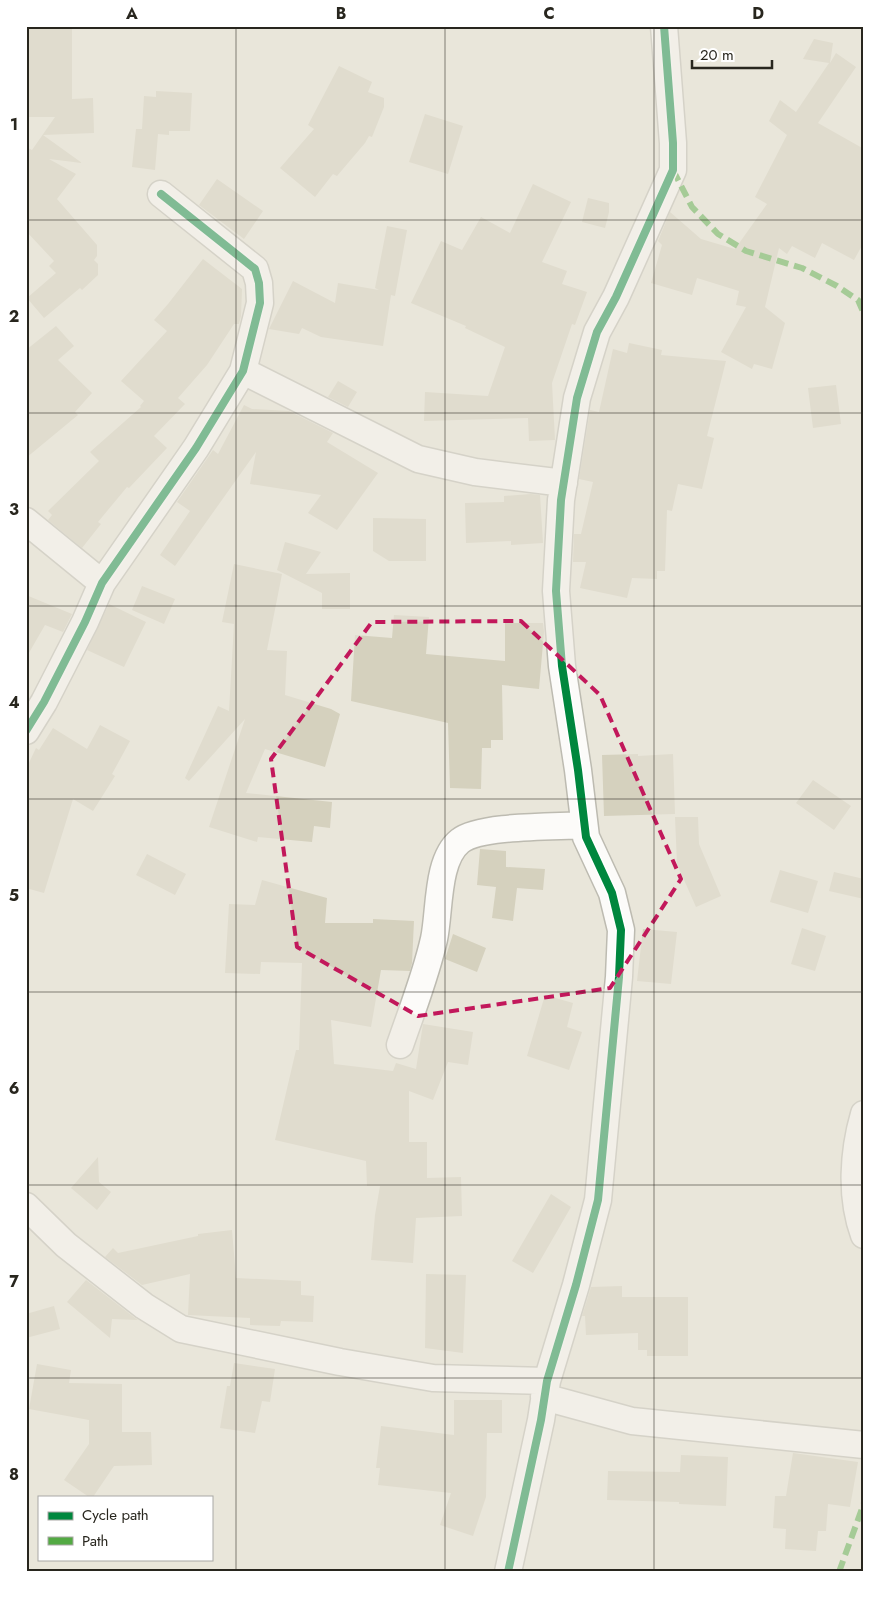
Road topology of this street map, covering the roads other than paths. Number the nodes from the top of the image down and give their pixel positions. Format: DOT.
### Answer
graph roads {
  1 [pos="664,26"];
  2 [pos="161,194"];
  3 [pos="243,371"];
  4 [pos="564,483"];
  5 [pos="26,521"];
  6 [pos="102,583"];
  7 [pos="26,731"];
  8 [pos="584,825"];
  9 [pos="400,1045"];
  10 [pos="864,1114"];
  11 [pos="26,1206"];
  12 [pos="864,1234"];
  13 [pos="546,1389"];
  14 [pos="864,1445"];
  15 [pos="508,1572"];
  1 -- 4 [label="street"];
  2 -- 3 [label="street"];
  3 -- 4 [label="street"];
  3 -- 6 [label="street"];
  4 -- 8 [label="street"];
  5 -- 6 [label="street"];
  6 -- 7 [label="street"];
  8 -- 9 [label="street"];
  8 -- 13 [label="street"];
  10 -- 12 [label="street"];
  11 -- 13 [label="street"];
  13 -- 14 [label="street"];
  13 -- 15 [label="street"];
}
